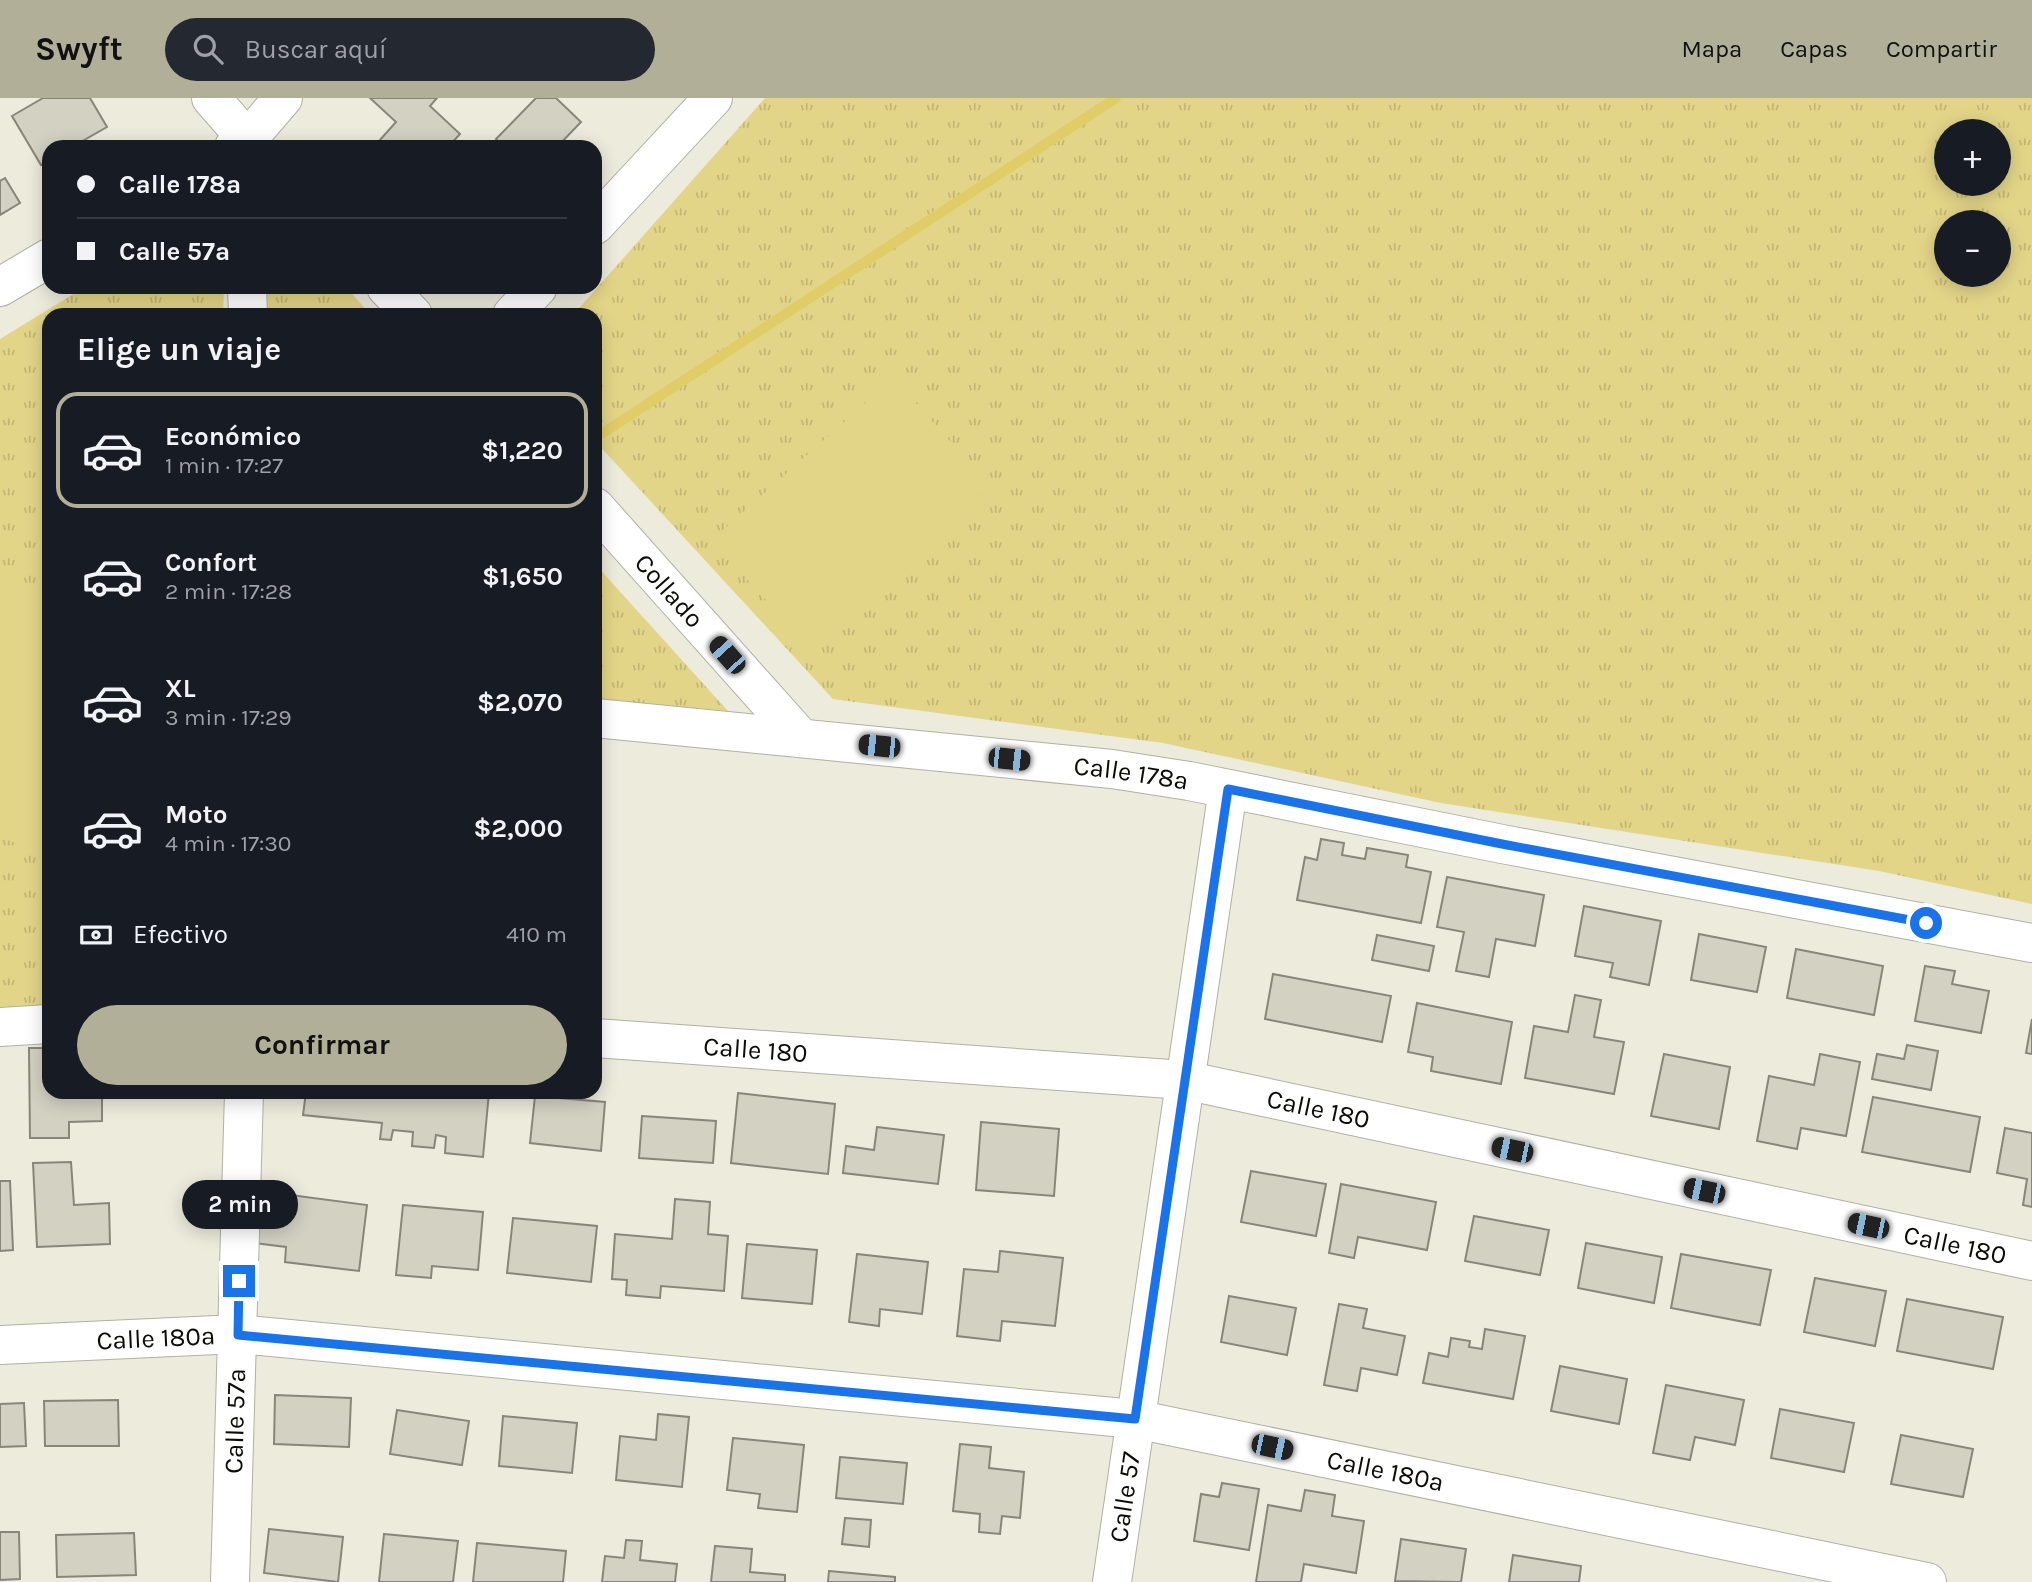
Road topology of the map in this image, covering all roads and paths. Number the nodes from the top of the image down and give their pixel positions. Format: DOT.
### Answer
graph roads {
  1 [pos="211,98"];
  2 [pos="283,98"];
  3 [pos="713,98"];
  4 [pos="242,140"];
  5 [pos="250,140"];
  6 [pos="602,217"];
  7 [pos="42,262"];
  8 [pos="0,287"];
  9 [pos="393,294"];
  10 [pos="532,294"];
  11 [pos="406,308"];
  12 [pos="518,308"];
  13 [pos="602,515"];
  14 [pos="602,719"];
  15 [pos="801,738"];
  16 [pos="1228,789"];
  17 [pos="2032,943"];
  18 [pos="42,1024"];
  19 [pos="0,1027"];
  20 [pos="602,1038"];
  21 [pos="1184,1080"];
  22 [pos="244,1099"];
  23 [pos="2032,1261"];
  24 [pos="238,1335"];
  25 [pos="0,1345"];
  26 [pos="1135,1419"];
  27 [pos="230,1582"];
  28 [pos="1112,1582"];
  29 [pos="1927,1582"];
  1 -- 4 [label="street"];
  2 -- 5 [label="street"];
  3 -- 6 [label="street"];
  7 -- 8 [label="street"];
  9 -- 11 [label="street"];
  10 -- 12 [label="street"];
  13 -- 15 [label="street, Collado"];
  14 -- 15 [label="street, Calle 178a"];
  15 -- 16 [label="street, Calle 178a"];
  16 -- 17 [label="street, Calle 178a"];
  16 -- 21 [label="street, Calle 57"];
  18 -- 19 [label="street"];
  20 -- 21 [label="street, Calle 180"];
  21 -- 23 [label="street, Calle 180"];
  21 -- 26 [label="street, Calle 57"];
  22 -- 24 [label="street, Calle 57a"];
  24 -- 25 [label="street, Calle 180a"];
  24 -- 26 [label="street, Calle 180a"];
  24 -- 27 [label="street, Calle 57a"];
  26 -- 28 [label="street, Calle 57"];
  26 -- 29 [label="street, Calle 180a"];
}
